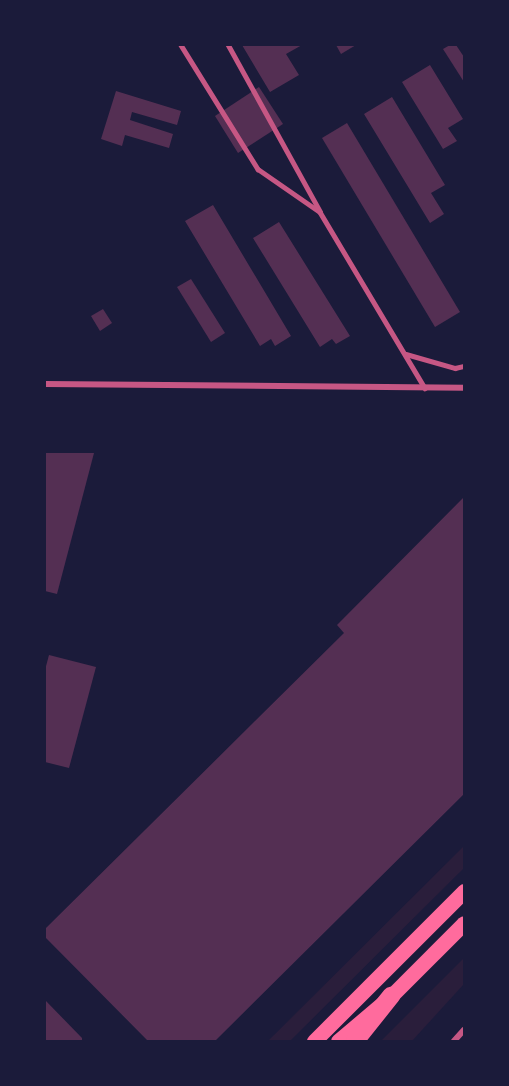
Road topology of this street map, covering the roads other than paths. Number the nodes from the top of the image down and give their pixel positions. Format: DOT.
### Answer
graph roads {
  1 [pos="180,45"];
  2 [pos="228,45"];
  3 [pos="320,212"];
  4 [pos="405,354"];
  5 [pos="464,366"];
  6 [pos="45,384"];
  7 [pos="425,388"];
  8 [pos="464,388"];
  9 [pos="464,891"];
  10 [pos="464,923"];
  11 [pos="391,996"];
  12 [pos="464,1030"];
  13 [pos="315,1041"];
  14 [pos="338,1041"];
  15 [pos="355,1041"];
  16 [pos="454,1041"];
  1 -- 3 [label="lane"];
  2 -- 3 [label="lane"];
  3 -- 4 [label="lane"];
  4 -- 5 [label="lane"];
  4 -- 7 [label="lane"];
  6 -- 7 [label="street"];
  7 -- 8 [label="street"];
  9 -- 13 [label="main road"];
  10 -- 11 [label="main road"];
  11 -- 14 [label="main road"];
  11 -- 15 [label="highway"];
  12 -- 16 [label="street"];
}
